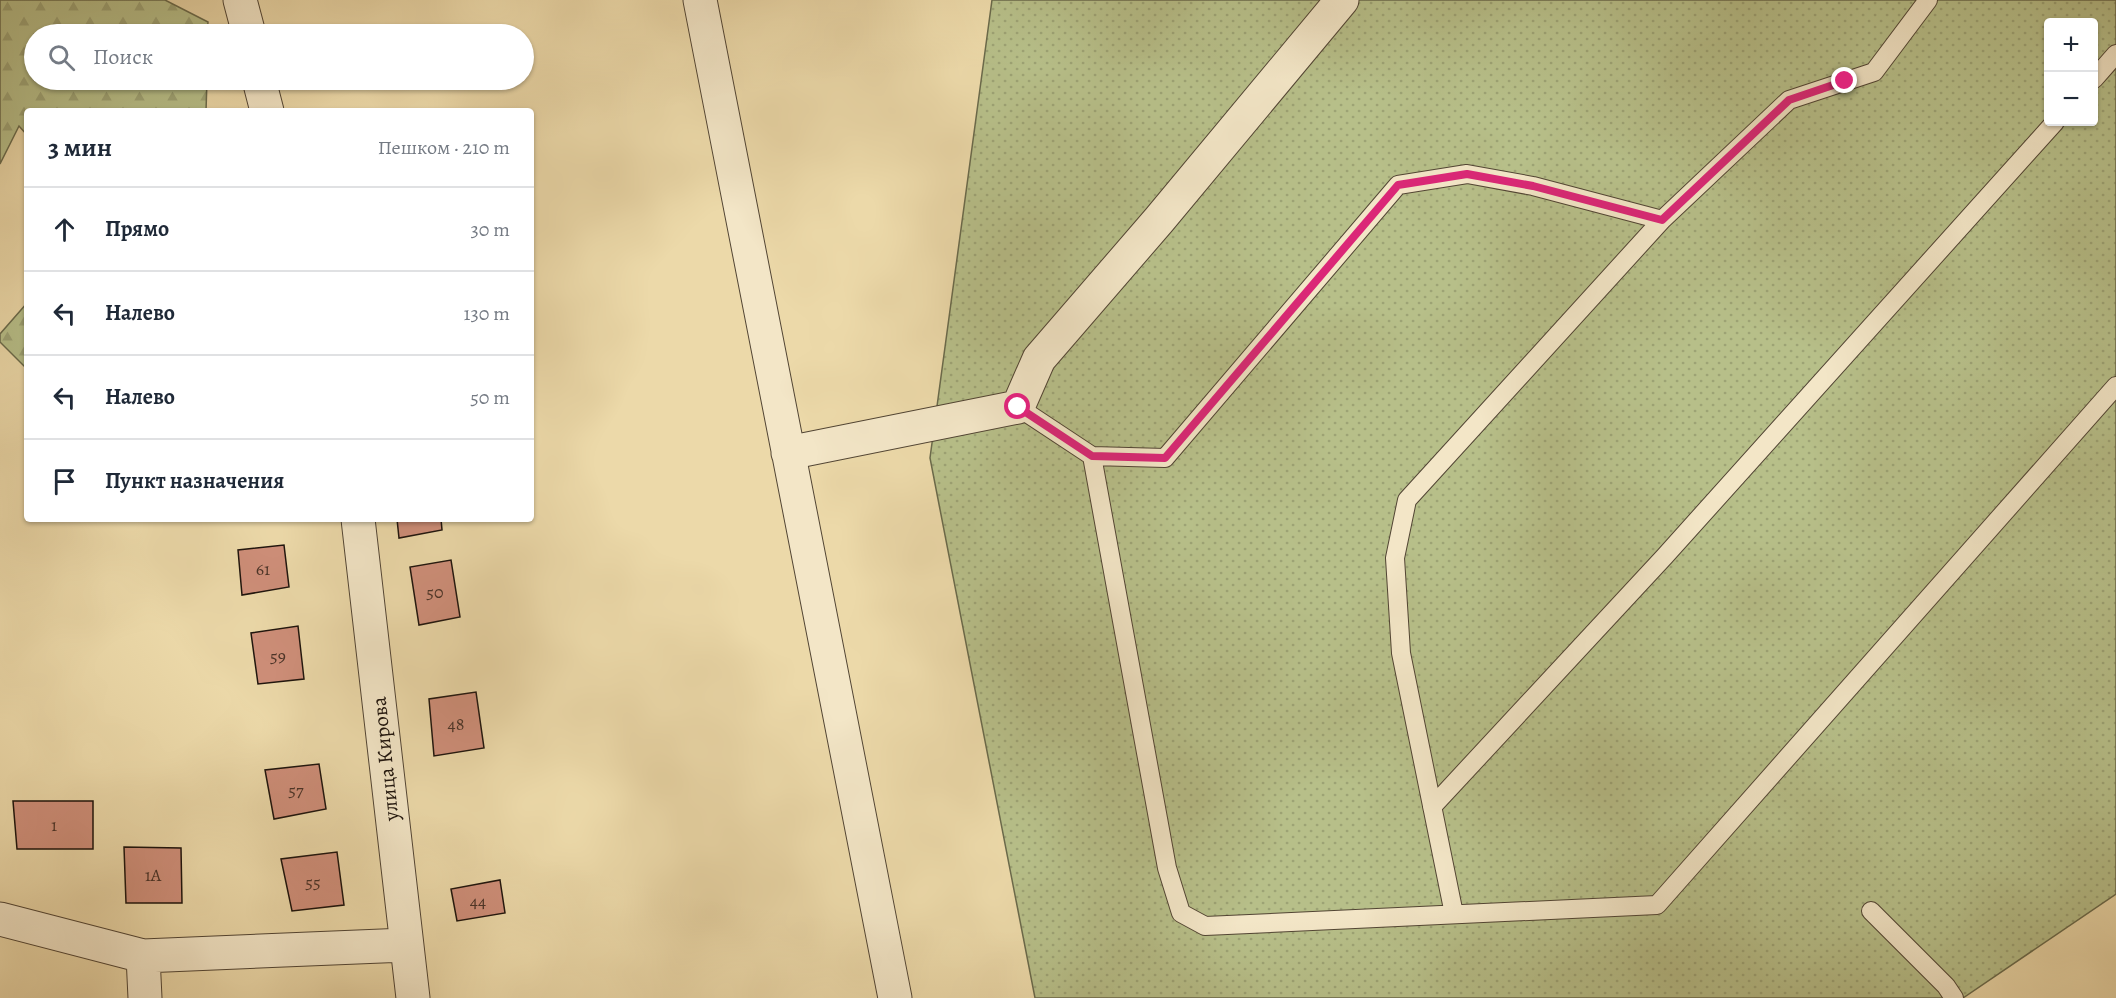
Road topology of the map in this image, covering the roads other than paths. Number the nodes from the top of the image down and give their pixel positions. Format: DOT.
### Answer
graph roads {
  1 [pos="240,0"];
  2 [pos="700,0"];
  3 [pos="1342,0"];
  4 [pos="1928,0"];
  5 [pos="246,24"];
  6 [pos="2116,54"];
  7 [pos="2098,74"];
  8 [pos="262,90"];
  9 [pos="266,108"];
  10 [pos="2051,126"];
  11 [pos="1662,220"];
  12 [pos="2116,386"];
  13 [pos="1018,407"];
  14 [pos="788,453"];
  15 [pos="1092,456"];
  16 [pos="358,522"];
  17 [pos="1432,807"];
  18 [pos="1871,910"];
  19 [pos="1454,914"];
  20 [pos="0,919"];
  21 [pos="406,945"];
  22 [pos="143,956"];
  23 [pos="146,998"];
  24 [pos="413,998"];
  25 [pos="895,998"];
  26 [pos="1954,998"];
  1 -- 5 [label="street"];
  2 -- 14 [label="street"];
  3 -- 13 [label="street"];
  4 -- 11 [label="lane"];
  6 -- 7 [label="lane"];
  8 -- 9 [label="street"];
  10 -- 17 [label="lane"];
  11 -- 15 [label="lane"];
  11 -- 17 [label="lane"];
  12 -- 19 [label="lane"];
  13 -- 14 [label="street"];
  13 -- 15 [label="lane"];
  14 -- 25 [label="street"];
  15 -- 19 [label="lane"];
  16 -- 21 [label="street, улица Кирова"];
  17 -- 19 [label="lane"];
  18 -- 26 [label="lane"];
  20 -- 22 [label="street"];
  21 -- 22 [label="street"];
  21 -- 24 [label="street, улица Кирова"];
  22 -- 23 [label="street"];
}
